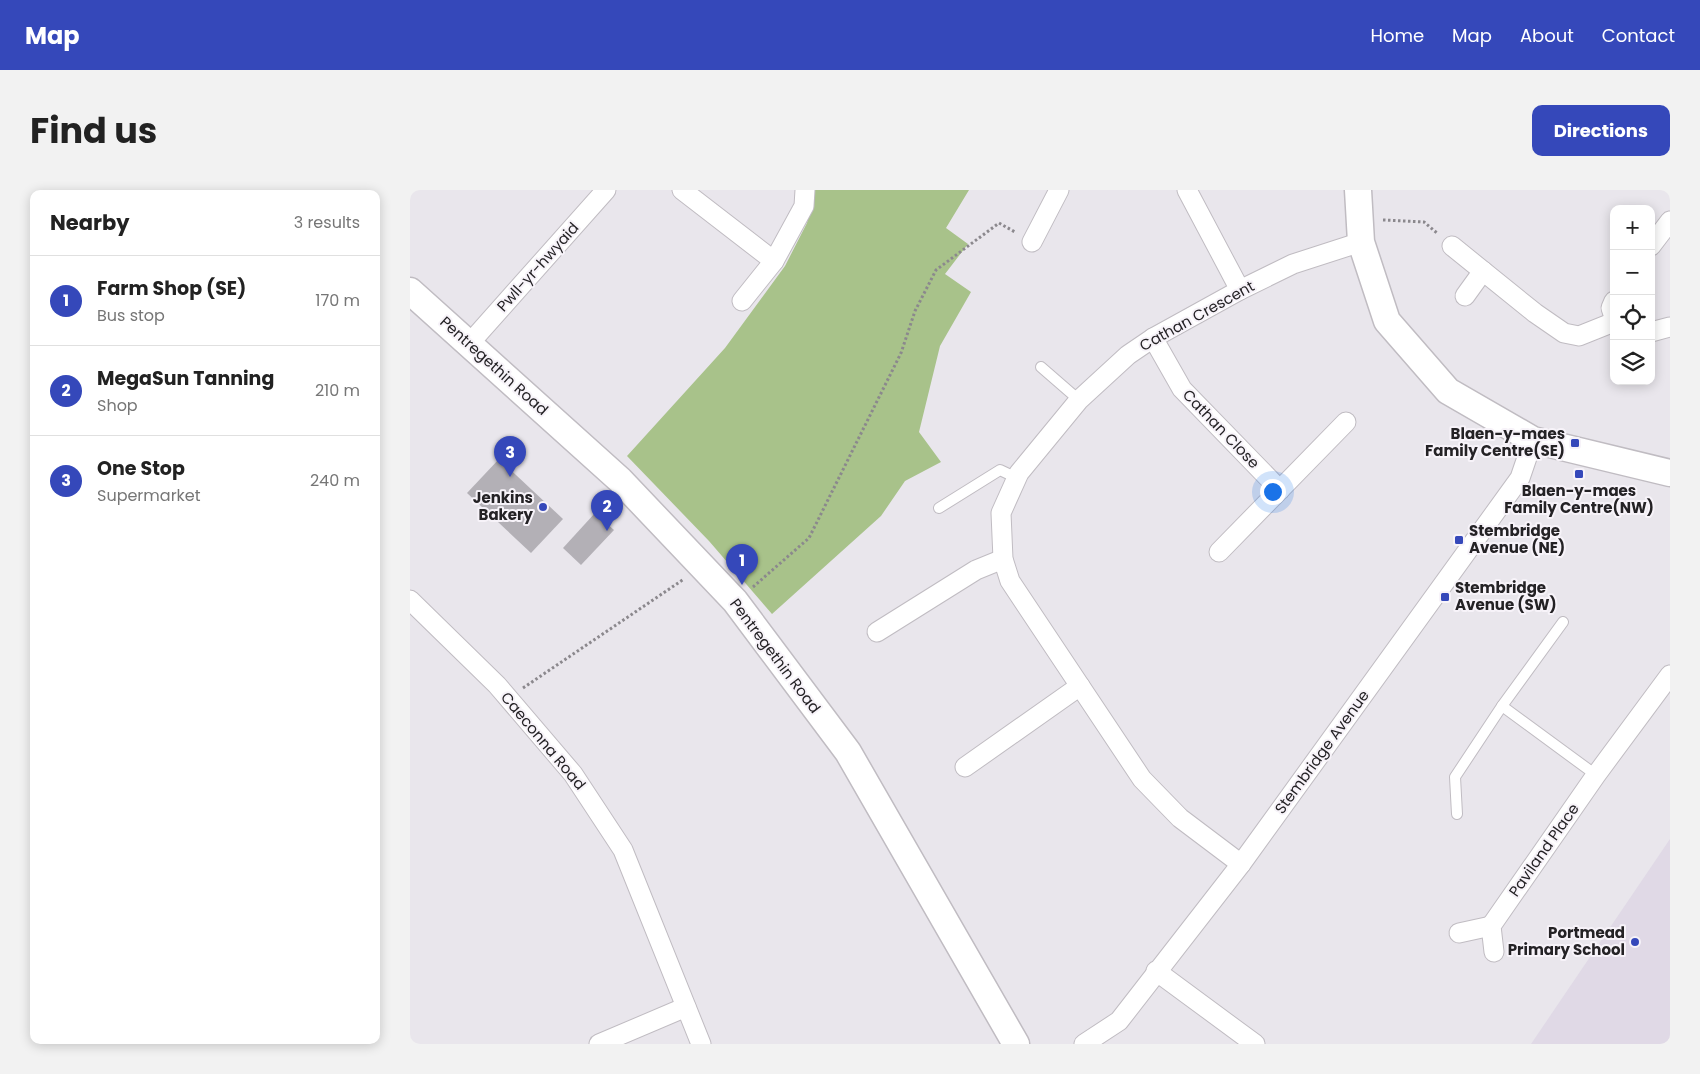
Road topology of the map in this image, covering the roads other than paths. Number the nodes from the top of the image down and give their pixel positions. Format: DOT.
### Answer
graph roads {
  1 [pos="606,190"];
  2 [pos="682,190"];
  3 [pos="805,190"];
  4 [pos="1059,190"];
  5 [pos="1358,190"];
  6 [pos="1189,191"];
  7 [pos="1670,221"];
  8 [pos="1360,231"];
  9 [pos="1655,241"];
  10 [pos="1032,242"];
  11 [pos="1452,246"];
  12 [pos="774,261"];
  13 [pos="1483,271"];
  14 [pos="1240,290"];
  15 [pos="410,291"];
  16 [pos="1465,296"];
  17 [pos="742,301"];
  18 [pos="1610,324"];
  19 [pos="1670,327"];
  20 [pos="1655,331"];
  21 [pos="1153,338"];
  22 [pos="469,344"];
  23 [pos="1041,367"];
  24 [pos="1079,400"];
  25 [pos="1346,422"];
  26 [pos="1534,440"];
  27 [pos="1670,473"];
  28 [pos="1016,478"];
  29 [pos="1280,490"];
  30 [pos="939,508"];
  31 [pos="1219,552"];
  32 [pos="1003,560"];
  33 [pos="410,600"];
  34 [pos="1562,622"];
  35 [pos="877,632"];
  36 [pos="1670,675"];
  37 [pos="1080,686"];
  38 [pos="1502,706"];
  39 [pos="965,767"];
  40 [pos="1596,775"];
  41 [pos="1457,814"];
  42 [pos="1241,864"];
  43 [pos="1492,926"];
  44 [pos="1459,933"];
  45 [pos="1494,952"];
  46 [pos="1156,971"];
  47 [pos="686,1007"];
  48 [pos="599,1044"];
  49 [pos="700,1044"];
  50 [pos="1016,1044"];
  51 [pos="1084,1044"];
  52 [pos="1255,1044"];
  1 -- 22 [label="street, Pwll-yr-hwyaid"];
  2 -- 12 [label="street"];
  3 -- 12 [label="street"];
  4 -- 10 [label="street"];
  5 -- 8 [label="street"];
  6 -- 14 [label="street"];
  7 -- 9 [label="street"];
  8 -- 14 [label="street, Cathan Crescent"];
  8 -- 26 [label="street"];
  11 -- 13 [label="street"];
  12 -- 17 [label="street"];
  13 -- 16 [label="street"];
  13 -- 18 [label="street"];
  14 -- 21 [label="street, Cathan Crescent"];
  15 -- 22 [label="street, Pentregethin Road"];
  19 -- 20 [label="street"];
  21 -- 24 [label="street, Cathan Crescent"];
  21 -- 29 [label="street, Cathan Close"];
  22 -- 50 [label="street, Pentregethin Road"];
  23 -- 24 [label="lane"];
  24 -- 28 [label="street, Cathan Crescent"];
  25 -- 29 [label="street"];
  26 -- 27 [label="street"];
  26 -- 42 [label="street, Stembridge Avenue"];
  28 -- 30 [label="lane"];
  28 -- 32 [label="street, Cathan Crescent"];
  29 -- 31 [label="street"];
  32 -- 35 [label="street"];
  32 -- 37 [label="street, Cathan Crescent"];
  33 -- 47 [label="street, Caeconna Road"];
  34 -- 38 [label="lane"];
  36 -- 40 [label="street, Paviland Place"];
  37 -- 39 [label="street"];
  37 -- 42 [label="street, Cathan Crescent"];
  38 -- 40 [label="lane"];
  38 -- 41 [label="lane"];
  40 -- 43 [label="street, Paviland Place"];
  42 -- 46 [label="street, Stembridge Avenue"];
  43 -- 44 [label="street"];
  43 -- 45 [label="street"];
  46 -- 51 [label="street, Stembridge Avenue"];
  46 -- 52 [label="street"];
  47 -- 48 [label="street"];
  47 -- 49 [label="street, Caeconna Road"];
}
